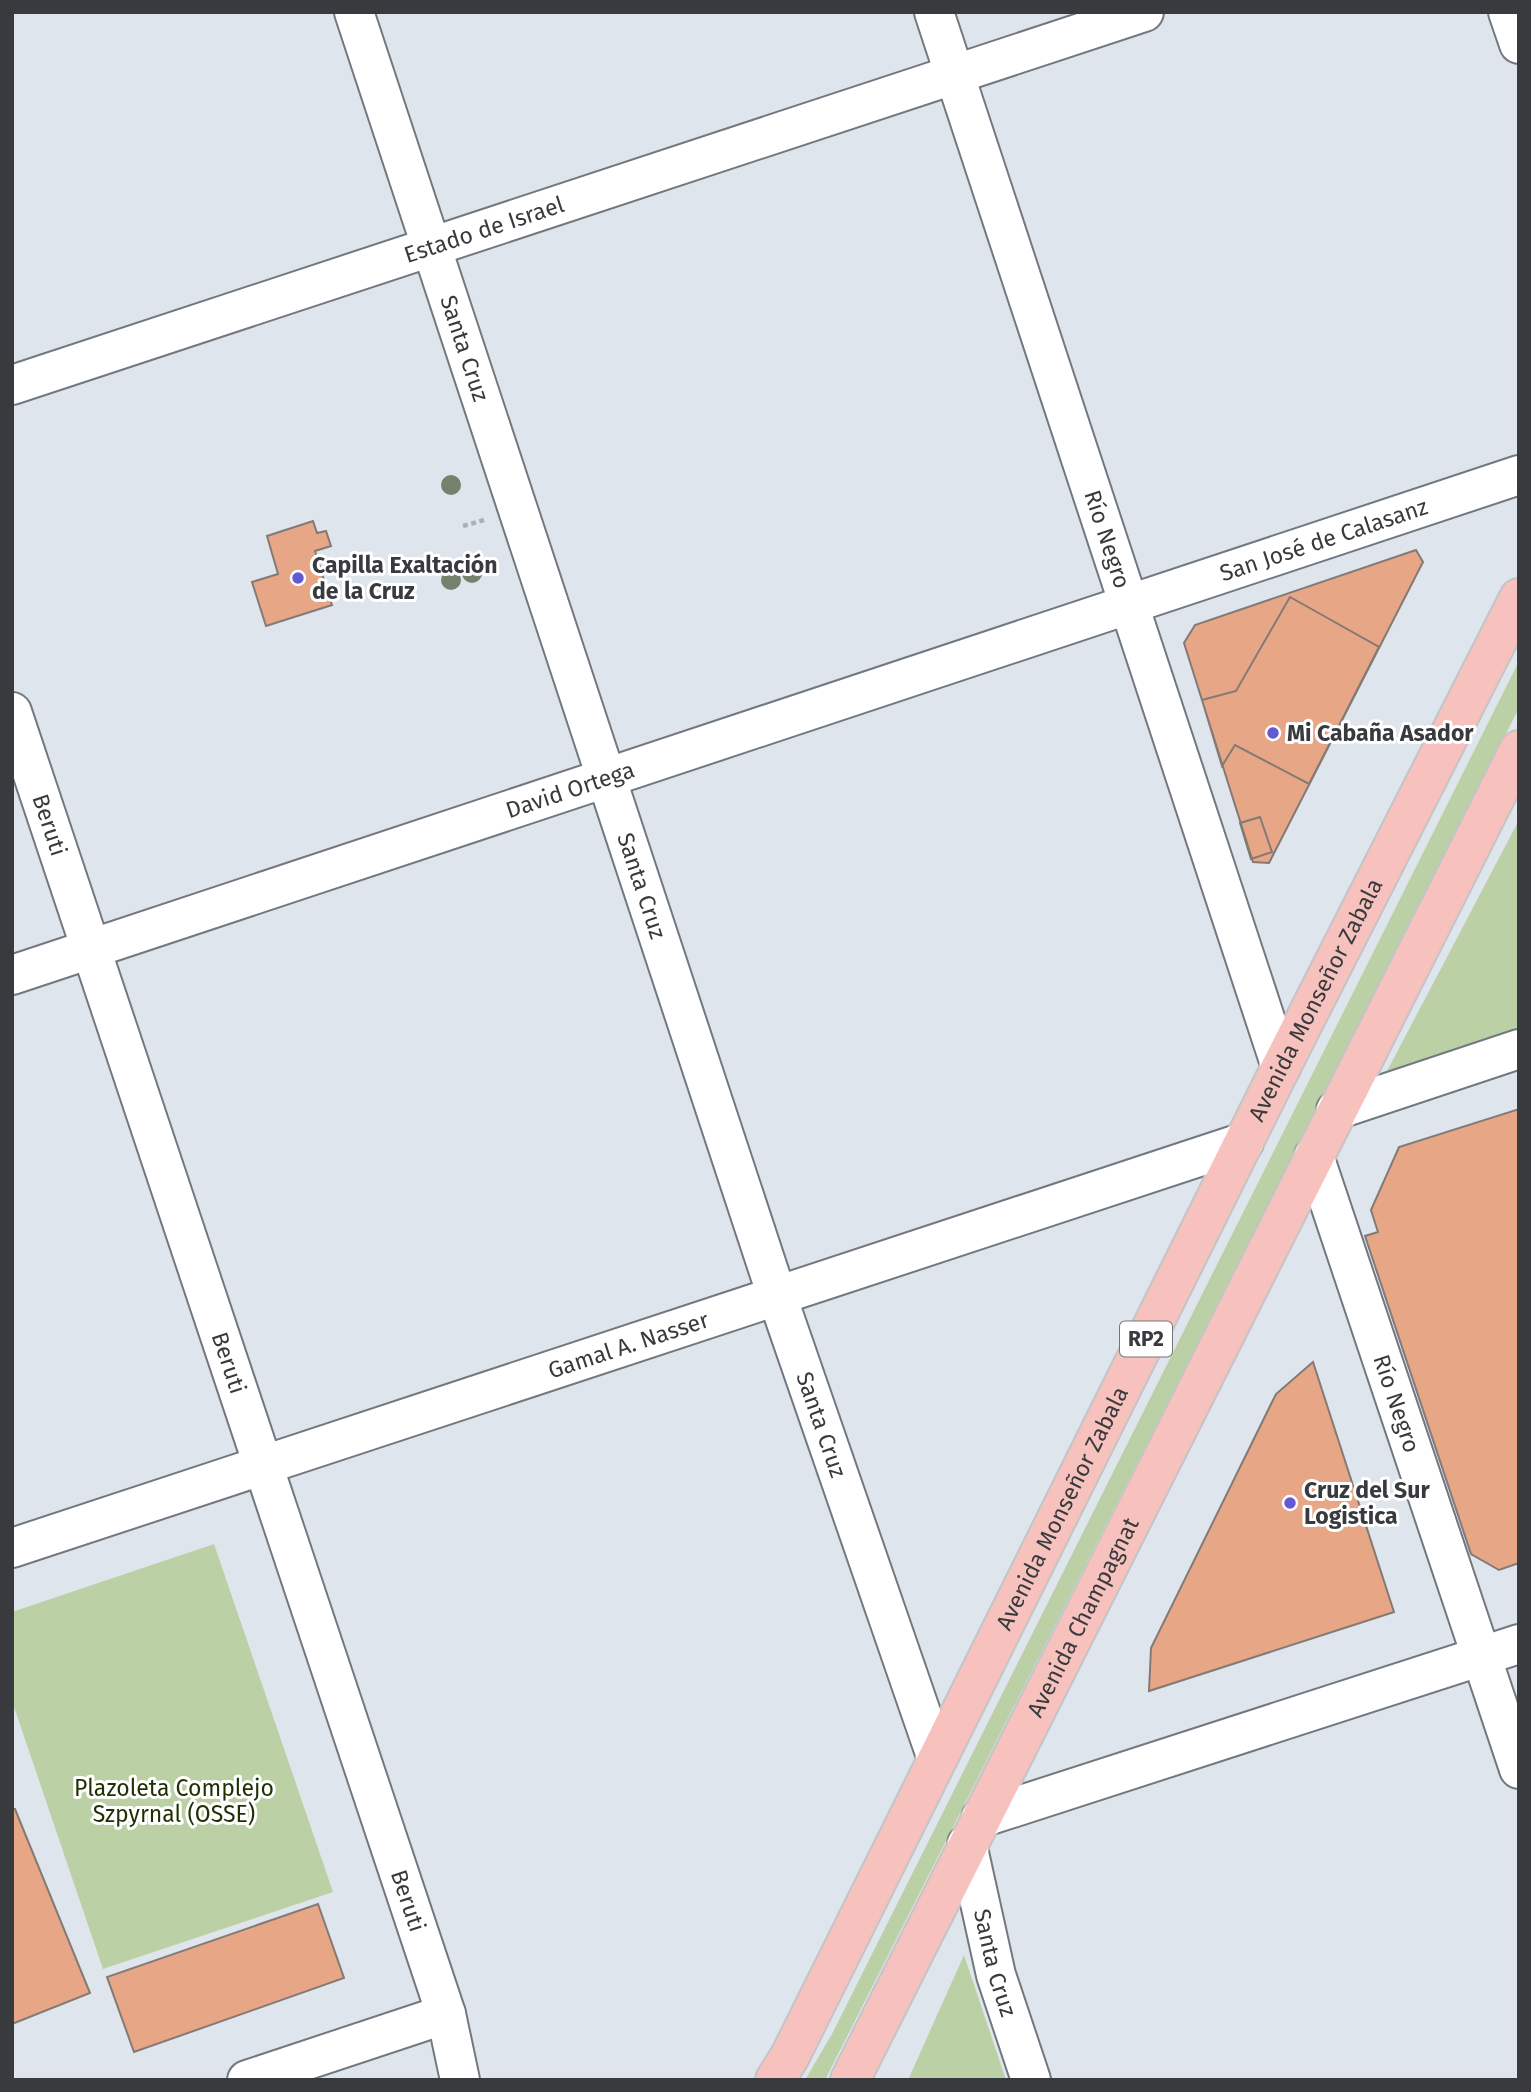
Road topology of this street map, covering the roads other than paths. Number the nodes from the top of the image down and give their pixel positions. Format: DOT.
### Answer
graph roads {
  1 [pos="354,12"];
  2 [pos="934,12"];
  3 [pos="1144,12"];
  4 [pos="1508,12"];
  5 [pos="1519,44"];
  6 [pos="954,75"];
  7 [pos="432,247"];
  8 [pos="12,385"];
  9 [pos="1519,475"];
  10 [pos="1519,598"];
  11 [pos="1129,605"];
  12 [pos="12,712"];
  13 [pos="1519,750"];
  14 [pos="606,776"];
  15 [pos="93,948"];
  16 [pos="12,975"];
  17 [pos="1519,1049"];
  18 [pos="1281,1068"];
  19 [pos="1336,1111"];
  20 [pos="1244,1142"];
  21 [pos="1314,1156"];
  22 [pos="777,1296"];
  23 [pos="264,1465"];
  24 [pos="12,1548"];
  25 [pos="1519,1644"];
  26 [pos="1482,1656"];
  27 [pos="937,1759"];
  28 [pos="1519,1769"];
  29 [pos="974,1831"];
  30 [pos="446,2014"];
  31 [pos="247,2080"];
  32 [pos="460,2080"];
  33 [pos="484,2080"];
  34 [pos="775,2080"];
  35 [pos="850,2080"];
  36 [pos="1031,2080"];
  1 -- 7 [label="street, Santa Cruz"];
  2 -- 6 [label="street, Río Negro"];
  3 -- 6 [label="street, Estado de Israel"];
  4 -- 5 [label="street"];
  6 -- 7 [label="street, Estado de Israel"];
  6 -- 11 [label="street, Río Negro"];
  7 -- 8 [label="street, Estado de Israel"];
  7 -- 14 [label="street, Santa Cruz"];
  9 -- 11 [label="street, San José de Calasanz"];
  10 -- 18 [label="highway, Avenida Monseñor Zabala / RP2"];
  11 -- 14 [label="street, David Ortega"];
  11 -- 18 [label="street, Río Negro"];
  12 -- 15 [label="street, Beruti"];
  13 -- 19 [label="highway"];
  14 -- 15 [label="street, David Ortega"];
  14 -- 22 [label="street, Santa Cruz"];
  15 -- 16 [label="street, David Ortega"];
  15 -- 23 [label="street, Beruti"];
  17 -- 19 [label="street"];
  18 -- 20 [label="highway, Avenida Monseñor Zabala / RP2"];
  19 -- 21 [label="highway"];
  20 -- 22 [label="street, Gamal A. Nasser"];
  20 -- 27 [label="highway, Avenida Monseñor Zabala / RP2"];
  21 -- 26 [label="street, Río Negro"];
  21 -- 29 [label="highway, Avenida Champagnat"];
  22 -- 23 [label="street, Gamal A. Nasser"];
  22 -- 27 [label="street, Santa Cruz"];
  23 -- 24 [label="street, Gamal A. Nasser"];
  23 -- 30 [label="street, Beruti"];
  25 -- 26 [label="street"];
  26 -- 28 [label="street, Río Negro"];
  26 -- 29 [label="street"];
  27 -- 34 [label="highway, Avenida Monseñor Zabala / RP2"];
  29 -- 35 [label="highway, Avenida Champagnat"];
  29 -- 36 [label="street, Santa Cruz"];
  30 -- 31 [label="street"];
  30 -- 32 [label="street, Beruti"];
  30 -- 33 [label="street, Beruti"];
}
